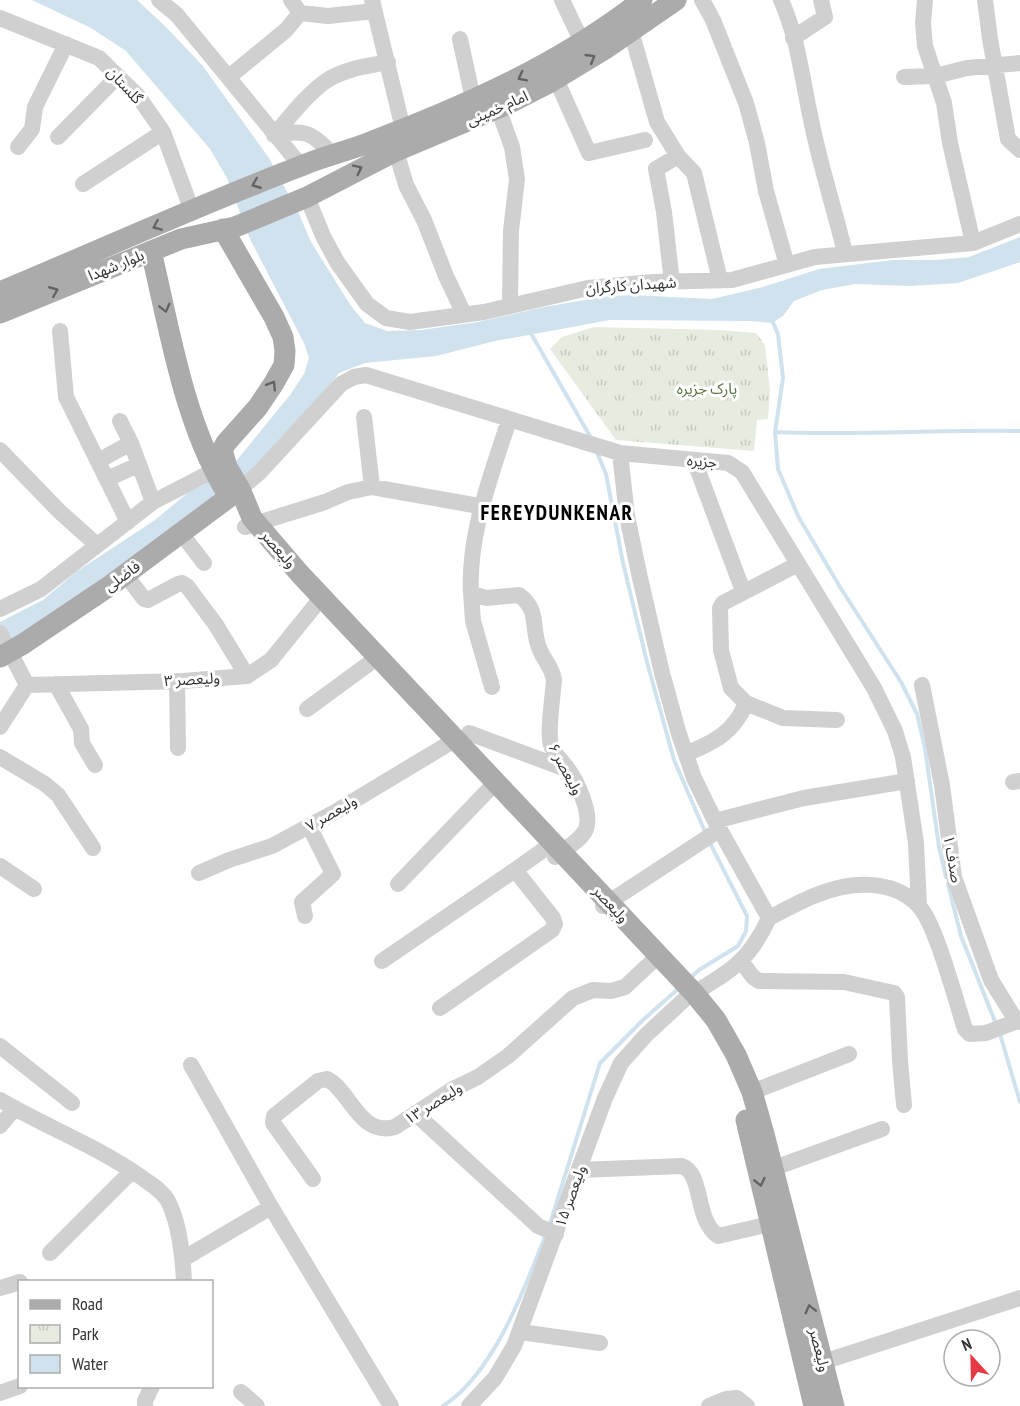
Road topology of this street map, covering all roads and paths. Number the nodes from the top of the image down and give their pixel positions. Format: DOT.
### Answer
graph roads {
  1 [pos="159,0"];
  2 [pos="562,0"];
  3 [pos="676,0"];
  4 [pos="702,0"];
  5 [pos="781,0"];
  6 [pos="821,0"];
  7 [pos="925,0"];
  8 [pos="985,0"];
  9 [pos="373,5"];
  10 [pos="639,5"];
  11 [pos="296,7"];
  12 [pos="0,18"];
  13 [pos="631,31"];
  14 [pos="793,38"];
  15 [pos="460,39"];
  16 [pos="582,42"];
  17 [pos="66,44"];
  18 [pos="388,63"];
  19 [pos="1020,63"];
  20 [pos="994,66"];
  21 [pos="117,76"];
  22 [pos="935,76"];
  23 [pos="229,77"];
  24 [pos="904,77"];
  25 [pos="556,79"];
  26 [pos="473,99"];
  27 [pos="498,108"];
  28 [pos="403,129"];
  29 [pos="163,132"];
  30 [pos="274,135"];
  31 [pos="58,137"];
  32 [pos="645,140"];
  33 [pos="18,147"];
  34 [pos="1020,150"];
  35 [pos="396,151"];
  36 [pos="332,154"];
  37 [pos="678,156"];
  38 [pos="301,166"];
  39 [pos="83,184"];
  40 [pos="307,197"];
  41 [pos="202,207"];
  42 [pos="1020,224"];
  43 [pos="229,228"];
  44 [pos="974,243"];
  45 [pos="151,251"];
  46 [pos="845,253"];
  47 [pos="787,265"];
  48 [pos="720,280"];
  49 [pos="672,282"];
  50 [pos="0,292"];
  51 [pos="510,305"];
  52 [pos="0,313"];
  53 [pos="464,314"];
  54 [pos="60,331"];
  55 [pos="364,417"];
  56 [pos="509,420"];
  57 [pos="120,421"];
  58 [pos="245,421"];
  59 [pos="196,427"];
  60 [pos="131,443"];
  61 [pos="0,450"];
  62 [pos="612,451"];
  63 [pos="694,460"];
  64 [pos="98,461"];
  65 [pos="138,465"];
  66 [pos="219,471"];
  67 [pos="107,479"];
  68 [pos="372,487"];
  69 [pos="234,492"];
  70 [pos="153,502"];
  71 [pos="481,509"];
  72 [pos="129,522"];
  73 [pos="250,525"];
  74 [pos="181,533"];
  75 [pos="97,545"];
  76 [pos="204,563"];
  77 [pos="798,564"];
  78 [pos="125,574"];
  79 [pos="743,591"];
  80 [pos="471,593"];
  81 [pos="319,600"];
  82 [pos="0,609"];
  83 [pos="3,647"];
  84 [pos="375,659"];
  85 [pos="247,676"];
  86 [pos="177,681"];
  87 [pos="57,684"];
  88 [pos="27,685"];
  89 [pos="922,685"];
  90 [pos="492,687"];
  91 [pos="746,703"];
  92 [pos="307,709"];
  93 [pos="837,720"];
  94 [pos="0,727"];
  95 [pos="457,738"];
  96 [pos="178,748"];
  97 [pos="686,754"];
  98 [pos="0,757"];
  99 [pos="95,765"];
  100 [pos="569,770"];
  101 [pos="907,781"];
  102 [pos="493,785"];
  103 [pos="309,826"];
  104 [pos="716,828"];
  105 [pos="93,848"];
  106 [pos="554,850"];
  107 [pos="0,866"];
  108 [pos="516,870"];
  109 [pos="199,873"];
  110 [pos="398,884"];
  111 [pos="34,889"];
  112 [pos="606,904"];
  113 [pos="919,906"];
  114 [pos="305,916"];
  115 [pos="769,918"];
  116 [pos="656,958"];
  117 [pos="382,961"];
  118 [pos="741,961"];
  119 [pos="684,989"];
  120 [pos="440,1008"];
  121 [pos="1014,1023"];
  122 [pos="0,1046"];
  123 [pos="849,1054"];
  124 [pos="191,1065"];
  125 [pos="752,1092"];
  126 [pos="0,1100"];
  127 [pos="72,1103"];
  128 [pos="904,1104"];
  129 [pos="15,1108"];
  130 [pos="416,1114"];
  131 [pos="0,1126"];
  132 [pos="882,1129"];
  133 [pos="774,1168"];
  134 [pos="579,1170"];
  135 [pos="132,1171"];
  136 [pos="313,1179"];
  137 [pos="271,1207"];
  138 [pos="770,1224"];
  139 [pos="555,1234"];
  140 [pos="50,1253"];
  141 [pos="183,1259"];
  142 [pos="184,1280"];
  143 [pos="18,1282"];
  144 [pos="0,1288"];
  145 [pos="1020,1298"];
  146 [pos="520,1332"];
  147 [pos="600,1343"];
  148 [pos="824,1362"];
  149 [pos="18,1387"];
  150 [pos="151,1388"];
  151 [pos="241,1392"];
  152 [pos="0,1393"];
  153 [pos="145,1406"];
  154 [pos="257,1406"];
  155 [pos="391,1406"];
  156 [pos="469,1406"];
  157 [pos="709,1406"];
  158 [pos="747,1406"];
  159 [pos="813,1406"];
  160 [pos="834,1406"];
  1 -- 23 [label="street"];
  2 -- 16 [label="street"];
  3 -- 10 [label="main road, امام خمینی"];
  4 -- 47 [label="street"];
  5 -- 14 [label="street"];
  6 -- 14 [label="street"];
  7 -- 22 [label="street"];
  8 -- 20 [label="street"];
  9 -- 11 [label="street"];
  9 -- 18 [label="street"];
  10 -- 13 [label="main road, امام خمینی"];
  10 -- 16 [label="main road, امام خمینی"];
  11 -- 23 [label="street"];
  12 -- 17 [label="street, گلستان"];
  25 -- 13 [label="main road, امام خمینی, one-way"];
  13 -- 37 [label="street"];
  14 -- 46 [label="street"];
  15 -- 26 [label="street"];
  16 -- 26 [label="main road, امام خمینی, one-way"];
  17 -- 21 [label="street, گلستان"];
  17 -- 33 [label="street"];
  18 -- 28 [label="street"];
  18 -- 30 [label="street"];
  19 -- 20 [label="street"];
  20 -- 22 [label="street"];
  20 -- 34 [label="street"];
  21 -- 29 [label="street, گلستان"];
  21 -- 31 [label="street"];
  22 -- 24 [label="street"];
  22 -- 44 [label="street"];
  23 -- 30 [label="street"];
  25 -- 27 [label="main road, امام خمینی"];
  25 -- 32 [label="street"];
  26 -- 28 [label="main road, امام خمینی"];
  27 -- 35 [label="main road, امام خمینی"];
  27 -- 51 [label="street"];
  28 -- 36 [label="main road, امام خمینی"];
  29 -- 39 [label="street"];
  29 -- 41 [label="street, گلستان"];
  30 -- 36 [label="street"];
  30 -- 38 [label="street"];
  40 -- 35 [label="main road, امام خمینی, one-way"];
  35 -- 53 [label="street"];
  36 -- 38 [label="main road, امام خمینی"];
  37 -- 48 [label="street"];
  37 -- 49 [label="street"];
  38 -- 41 [label="main road, بلوار شهدا, one-way"];
  40 -- 43 [label="main road, بلوار شهدا"];
  40 -- 53 [label="street, شهیدان کارگران"];
  41 -- 50 [label="main road, بلوار شهدا, one-way"];
  42 -- 44 [label="street, شهیدان کارگران"];
  43 -- 45 [label="main road, بلوار شهدا"];
  58 -- 43 [label="main road, one-way"];
  44 -- 46 [label="street, شهیدان کارگران"];
  52 -- 45 [label="main road, بلوار شهدا, one-way"];
  45 -- 59 [label="main road, one-way"];
  46 -- 47 [label="street, شهیدان کارگران"];
  47 -- 48 [label="street, شهیدان کارگران"];
  48 -- 49 [label="street, شهیدان کارگران"];
  49 -- 51 [label="street, شهیدان کارگران"];
  51 -- 53 [label="street, شهیدان کارگران"];
  54 -- 64 [label="street"];
  55 -- 68 [label="street"];
  56 -- 62 [label="street, جزیره"];
  56 -- 69 [label="street, جزیره"];
  56 -- 71 [label="street"];
  57 -- 60 [label="street"];
  58 -- 59 [label="main road"];
  58 -- 66 [label="main road"];
  59 -- 66 [label="main road"];
  60 -- 64 [label="street"];
  60 -- 65 [label="street"];
  61 -- 75 [label="street"];
  62 -- 63 [label="street, جزیره"];
  62 -- 97 [label="street"];
  63 -- 77 [label="street, جزیره"];
  63 -- 79 [label="street"];
  64 -- 67 [label="street"];
  65 -- 67 [label="street"];
  65 -- 70 [label="street"];
  66 -- 69 [label="main road, ولیعصر"];
  66 -- 70 [label="street"];
  67 -- 72 [label="street"];
  68 -- 71 [label="street"];
  68 -- 73 [label="street"];
  69 -- 73 [label="main road, ولیعصر"];
  69 -- 74 [label="main road, فاضلی"];
  70 -- 72 [label="street"];
  71 -- 80 [label="street"];
  72 -- 75 [label="street"];
  73 -- 81 [label="main road, ولیعصر"];
  74 -- 76 [label="street"];
  74 -- 78 [label="main road, فاضلی"];
  75 -- 82 [label="street"];
  77 -- 79 [label="street"];
  77 -- 101 [label="street, جزیره"];
  78 -- 83 [label="main road, فاضلی"];
  78 -- 85 [label="street"];
  79 -- 91 [label="street"];
  80 -- 90 [label="street"];
  80 -- 100 [label="street, ولیعصر ۶"];
  81 -- 84 [label="main road, ولیعصر"];
  81 -- 85 [label="street"];
  83 -- 88 [label="street"];
  84 -- 92 [label="street"];
  84 -- 95 [label="main road, ولیعصر"];
  85 -- 86 [label="street, ولیعصر ۳"];
  86 -- 87 [label="street, ولیعصر ۳"];
  86 -- 96 [label="street"];
  87 -- 88 [label="street, ولیعصر ۳"];
  87 -- 99 [label="street"];
  88 -- 94 [label="street"];
  89 -- 121 [label="street, صدف ۱"];
  91 -- 93 [label="street"];
  91 -- 97 [label="street"];
  95 -- 100 [label="street"];
  95 -- 102 [label="main road, ولیعصر"];
  95 -- 103 [label="street, ولیعصر ۷"];
  97 -- 104 [label="street"];
  98 -- 105 [label="street"];
  100 -- 106 [label="street, ولیعصر ۶"];
  101 -- 104 [label="street"];
  101 -- 113 [label="street, جزیره"];
  102 -- 106 [label="main road, ولیعصر"];
  102 -- 110 [label="street"];
  103 -- 109 [label="street, ولیعصر ۷"];
  103 -- 114 [label="street"];
  104 -- 112 [label="street"];
  104 -- 115 [label="street"];
  106 -- 108 [label="street, ولیعصر ۶"];
  106 -- 112 [label="main road, ولیعصر"];
  107 -- 111 [label="street"];
  108 -- 117 [label="street, ولیعصر ۶"];
  108 -- 120 [label="street"];
  112 -- 116 [label="main road, ولیعصر"];
  113 -- 115 [label="street"];
  113 -- 121 [label="street"];
  115 -- 118 [label="street, ولیعصر ۱۵"];
  116 -- 119 [label="main road, ولیعصر"];
  116 -- 130 [label="street, ولیعصر ۱۳"];
  118 -- 119 [label="street, ولیعصر ۱۵"];
  118 -- 128 [label="street"];
  119 -- 125 [label="main road, ولیعصر"];
  119 -- 134 [label="street, ولیعصر ۱۵"];
  119 -- 138 [label="main road, ولیعصر, one-way"];
  122 -- 127 [label="street"];
  123 -- 125 [label="street"];
  124 -- 137 [label="street"];
  125 -- 133 [label="main road, ولیعصر"];
  126 -- 129 [label="street"];
  129 -- 131 [label="street"];
  129 -- 135 [label="street"];
  130 -- 136 [label="street, ولیعصر ۱۳"];
  130 -- 139 [label="street"];
  132 -- 133 [label="street"];
  148 -- 133 [label="main road, ولیعصر, one-way"];
  134 -- 138 [label="street"];
  134 -- 139 [label="street, ولیعصر ۱۵"];
  135 -- 140 [label="street"];
  135 -- 141 [label="street"];
  137 -- 141 [label="street"];
  137 -- 155 [label="street"];
  138 -- 159 [label="main road, ولیعصر"];
  139 -- 146 [label="street, ولیعصر ۱۵"];
  141 -- 142 [label="street"];
  143 -- 144 [label="street"];
  145 -- 148 [label="street"];
  146 -- 147 [label="street"];
  146 -- 156 [label="street, ولیعصر ۱۵"];
  148 -- 160 [label="main road, ولیعصر"];
  149 -- 152 [label="street"];
  150 -- 153 [label="street"];
  151 -- 154 [label="street"];
  157 -- 158 [label="street"];
}
